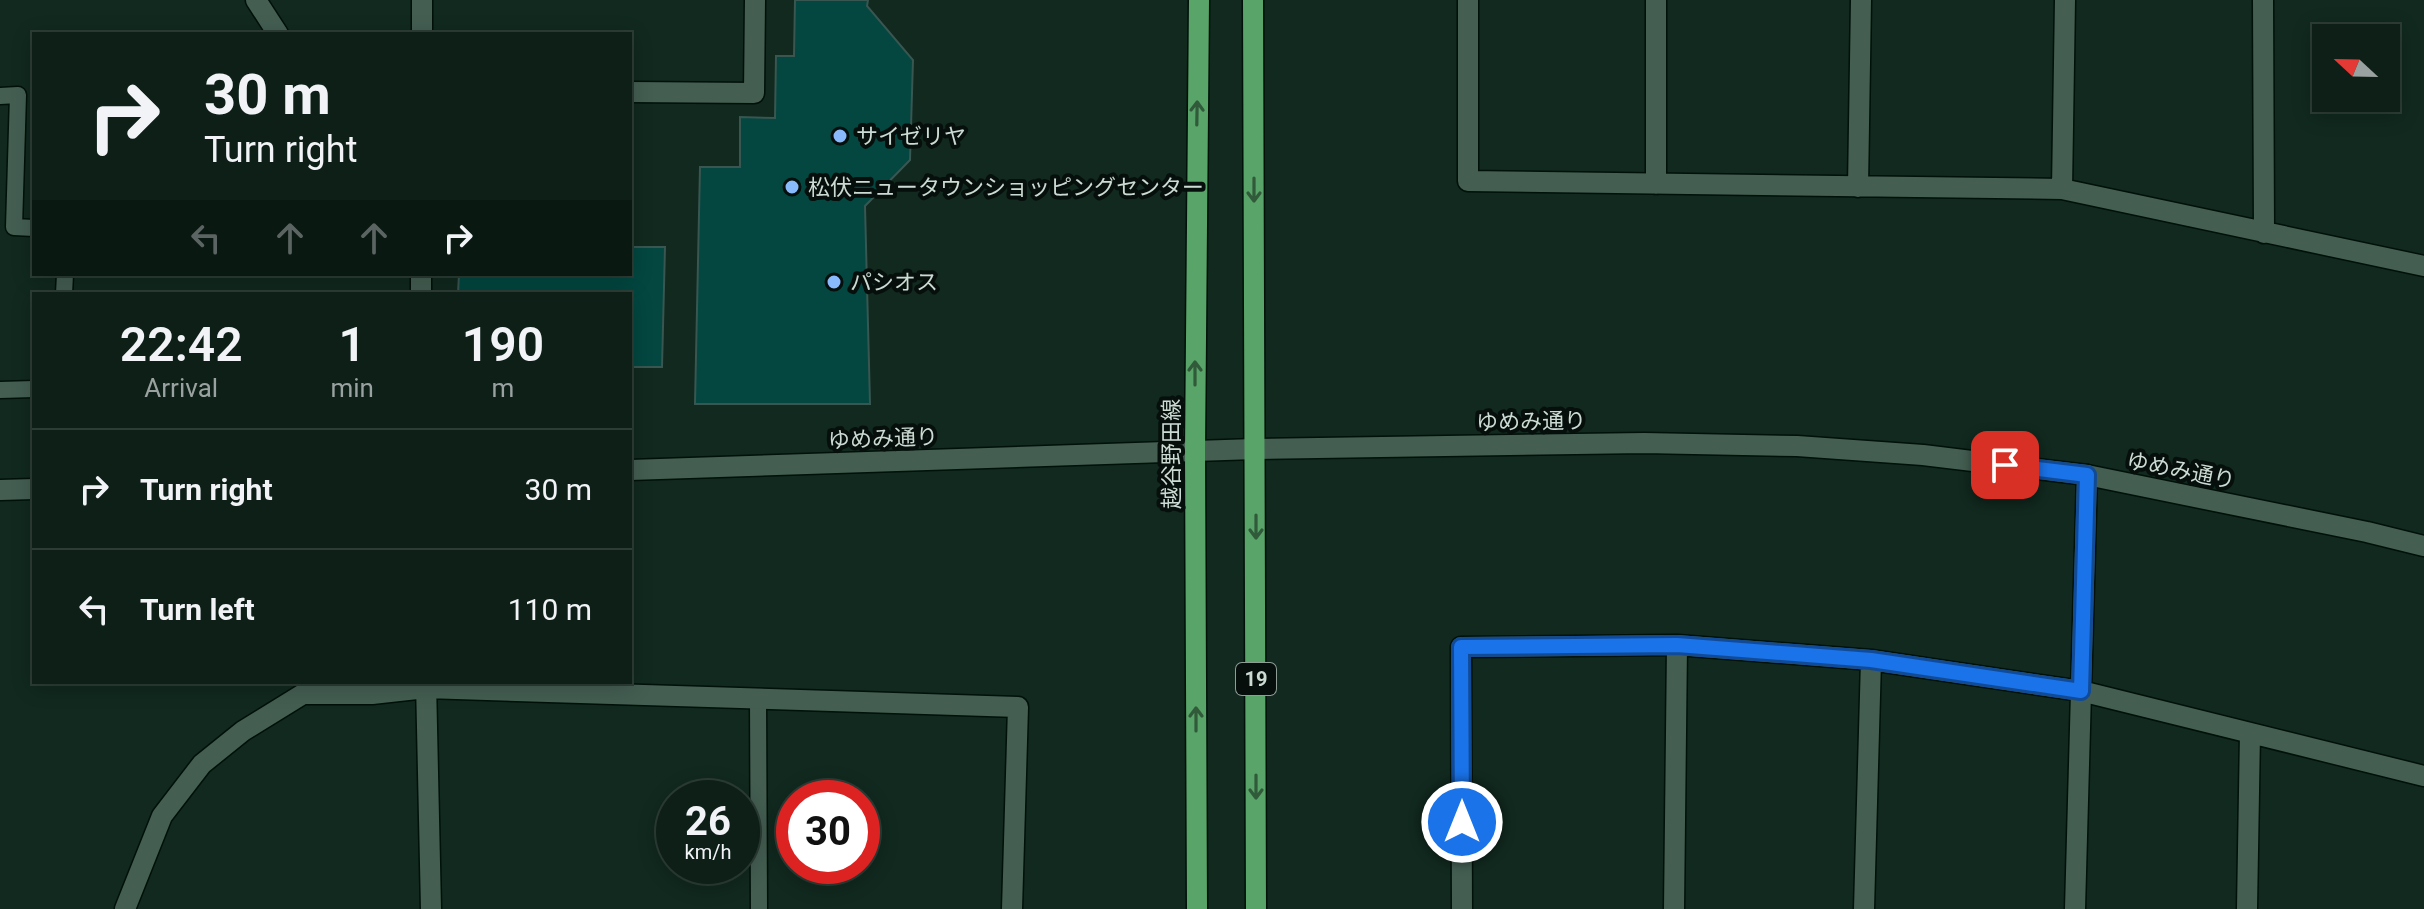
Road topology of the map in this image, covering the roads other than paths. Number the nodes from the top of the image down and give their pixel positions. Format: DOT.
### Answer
graph roads {
  1 [pos="256,0"];
  2 [pos="422,0"];
  3 [pos="755,0"];
  4 [pos="1199,0"];
  5 [pos="1253,0"];
  6 [pos="1468,0"];
  7 [pos="1656,0"];
  8 [pos="1861,0"];
  9 [pos="2065,0"];
  10 [pos="2263,0"];
  11 [pos="277,32"];
  12 [pos="422,32"];
  13 [pos="632,92"];
  14 [pos="0,96"];
  15 [pos="1656,184"];
  16 [pos="1858,187"];
  17 [pos="2062,189"];
  18 [pos="32,228"];
  19 [pos="2264,233"];
  20 [pos="2424,266"];
  21 [pos="32,389"];
  22 [pos="0,390"];
  23 [pos="1255,449"];
  24 [pos="1195,451"];
  25 [pos="632,470"];
  26 [pos="2087,475"];
  27 [pos="32,489"];
  28 [pos="0,490"];
  29 [pos="2424,546"];
  30 [pos="1677,645"];
  31 [pos="1871,660"];
  32 [pos="426,685"];
  33 [pos="2081,691"];
  34 [pos="758,699"];
  35 [pos="2250,733"];
  36 [pos="2424,776"];
  37 [pos="125,909"];
  38 [pos="431,909"];
  39 [pos="759,909"];
  40 [pos="1012,909"];
  41 [pos="1197,909"];
  42 [pos="1256,909"];
  43 [pos="1462,909"];
  44 [pos="1674,909"];
  45 [pos="1864,909"];
  46 [pos="2075,909"];
  47 [pos="2247,909"];
  1 -- 11 [label="street"];
  2 -- 12 [label="street"];
  3 -- 13 [label="street"];
  24 -- 4 [label="main road, 越谷野田線, one-way"];
  5 -- 23 [label="main road, 19, one-way"];
  6 -- 15 [label="street"];
  7 -- 15 [label="street"];
  8 -- 16 [label="street"];
  9 -- 17 [label="street"];
  10 -- 19 [label="street"];
  14 -- 18 [label="lane"];
  15 -- 16 [label="street"];
  16 -- 17 [label="street"];
  17 -- 19 [label="street"];
  19 -- 20 [label="street"];
  21 -- 22 [label="lane"];
  23 -- 24 [label="street, ゆめみ通り"];
  23 -- 26 [label="street, ゆめみ通り"];
  23 -- 42 [label="main road, 19, one-way"];
  24 -- 25 [label="street, ゆめみ通り"];
  41 -- 24 [label="main road, 越谷野田線, one-way"];
  26 -- 29 [label="street, ゆめみ通り"];
  26 -- 33 [label="street"];
  27 -- 28 [label="street"];
  30 -- 31 [label="street"];
  30 -- 43 [label="street"];
  30 -- 44 [label="street"];
  31 -- 33 [label="street"];
  31 -- 45 [label="street"];
  32 -- 34 [label="street"];
  32 -- 37 [label="street"];
  32 -- 38 [label="street"];
  33 -- 35 [label="street"];
  33 -- 46 [label="street"];
  34 -- 39 [label="lane"];
  34 -- 40 [label="street"];
  35 -- 36 [label="street"];
  35 -- 47 [label="street"];
}
